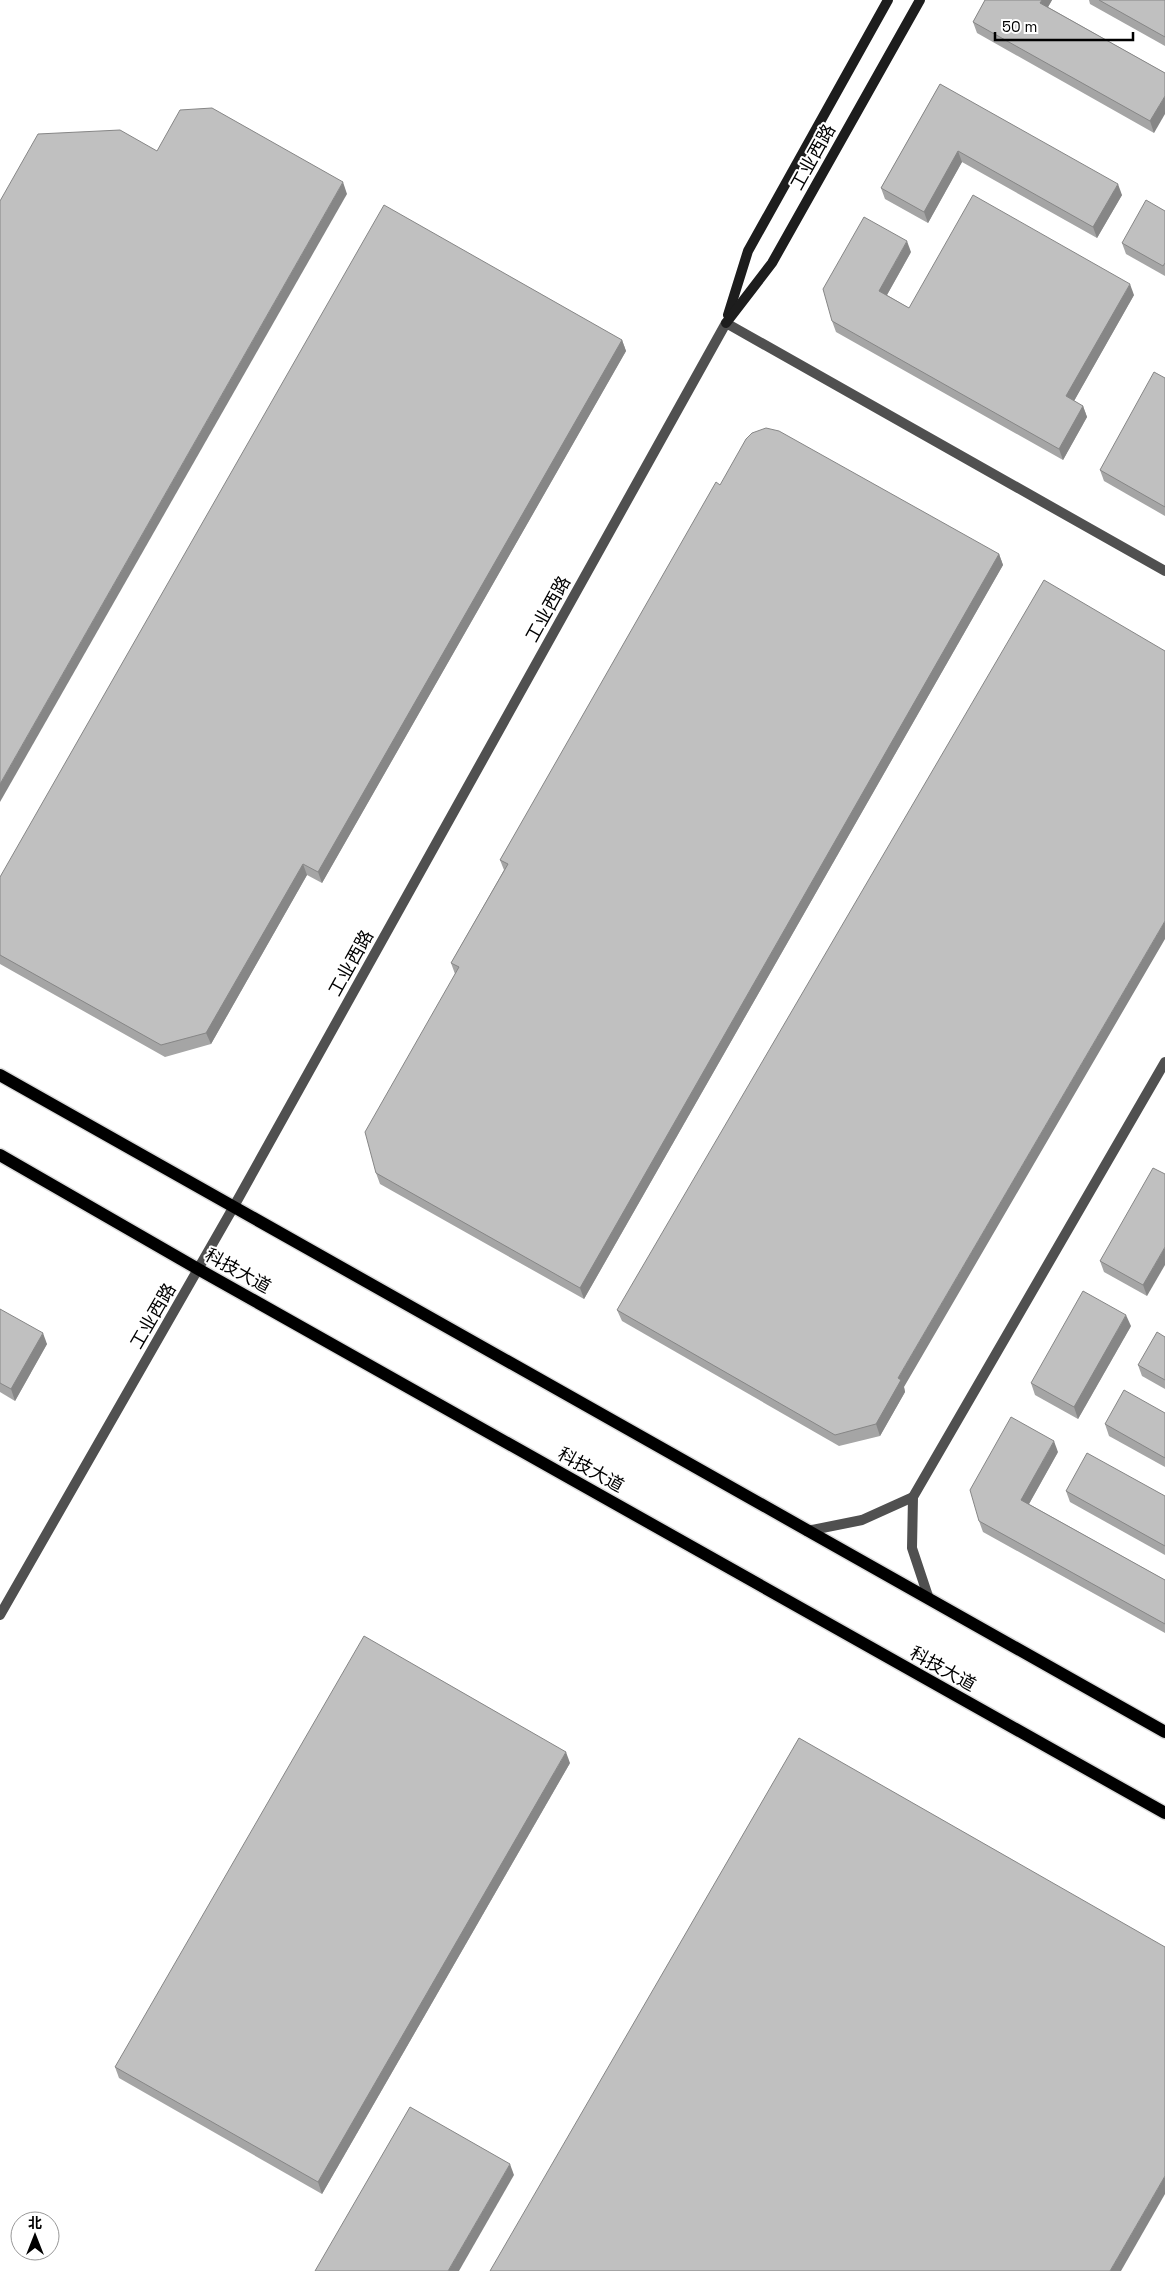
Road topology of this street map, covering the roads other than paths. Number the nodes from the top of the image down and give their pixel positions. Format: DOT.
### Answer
graph roads {
  1 [pos="888,0"];
  2 [pos="920,0"];
  3 [pos="726,323"];
  4 [pos="1165,571"];
  5 [pos="1165,1062"];
  6 [pos="0,1075"];
  7 [pos="0,1155"];
  8 [pos="233,1208"];
  9 [pos="198,1269"];
  10 [pos="913,1497"];
  11 [pos="807,1531"];
  12 [pos="929,1599"];
  13 [pos="0,1615"];
  14 [pos="1165,1732"];
  15 [pos="1165,1813"];
  1 -- 3 [label="street, 工业西路"];
  2 -- 3 [label="street, 工业西路"];
  3 -- 4 [label="street"];
  3 -- 8 [label="street, 工业西路"];
  5 -- 10 [label="street"];
  6 -- 8 [label="main road"];
  7 -- 9 [label="main road, 科技大道"];
  8 -- 9 [label="street, 工业西路"];
  8 -- 11 [label="main road"];
  9 -- 13 [label="street, 工业西路"];
  9 -- 15 [label="main road, 科技大道"];
  10 -- 11 [label="street"];
  10 -- 12 [label="street"];
  11 -- 12 [label="main road"];
  12 -- 14 [label="main road"];
}
